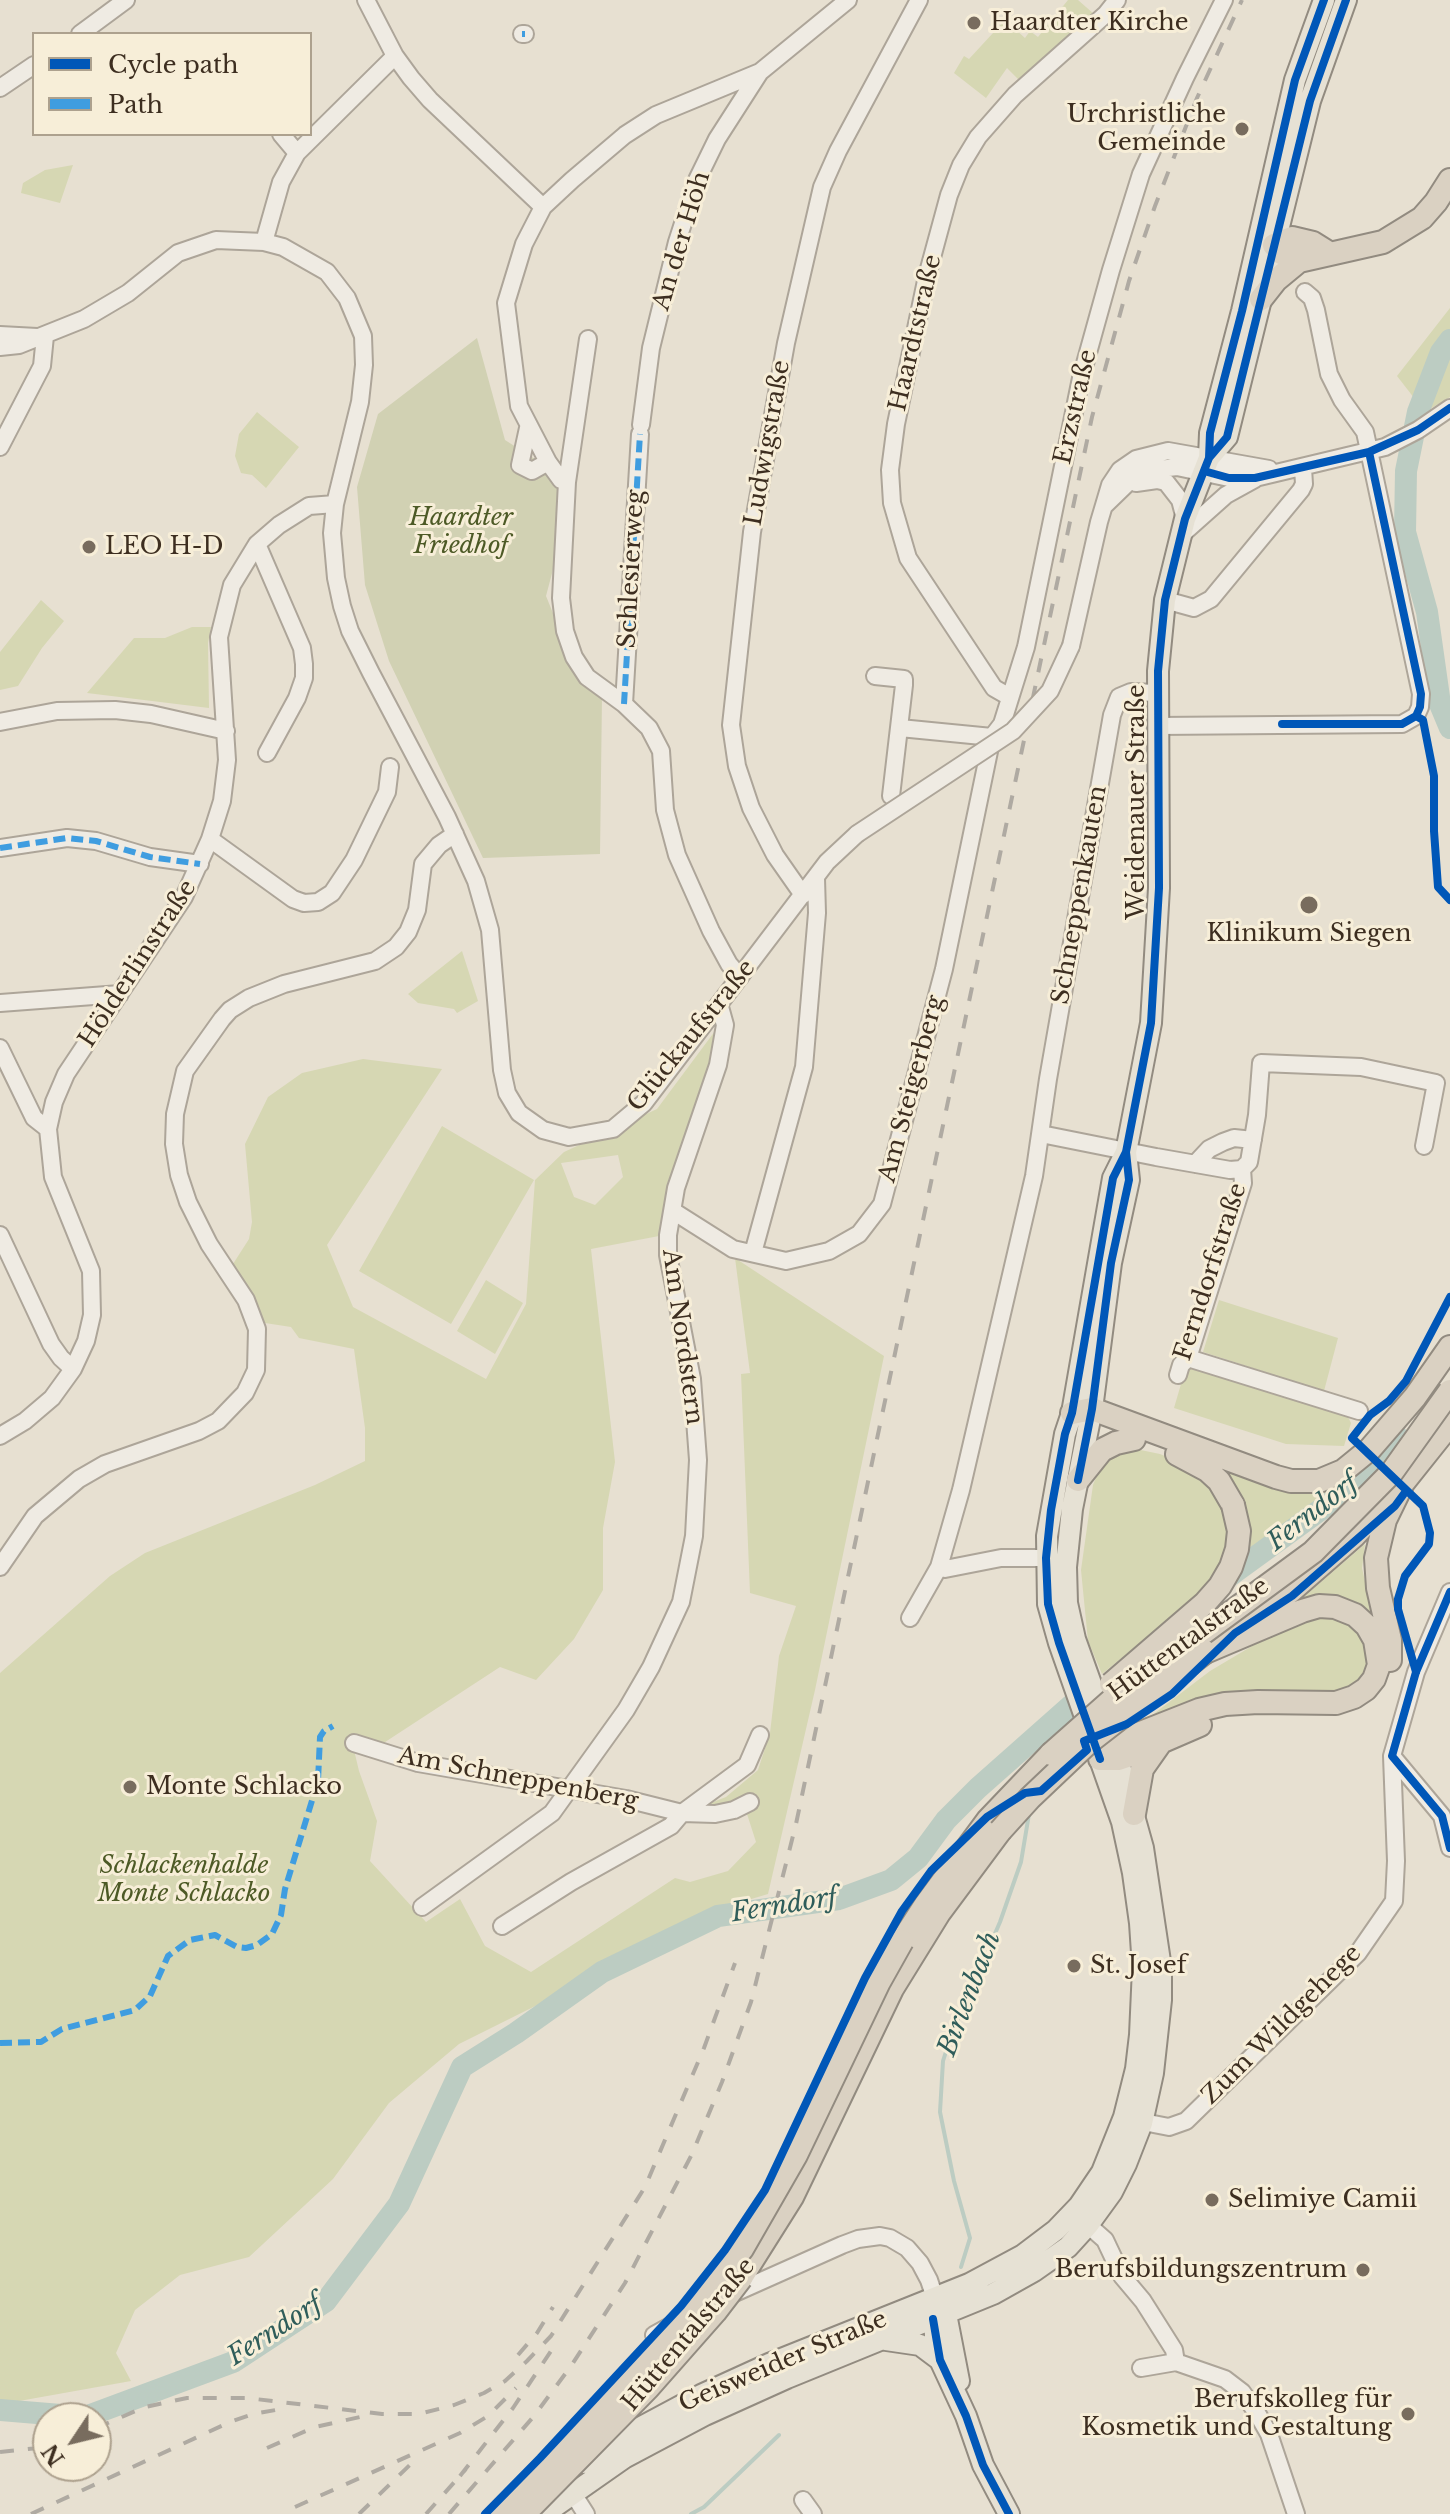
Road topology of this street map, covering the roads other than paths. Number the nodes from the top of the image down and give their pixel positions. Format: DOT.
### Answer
graph roads {
  1 [pos="126,0"];
  2 [pos="366,0"];
  3 [pos="848,0"];
  4 [pos="919,0"];
  5 [pos="1117,0"];
  6 [pos="1224,0"];
  7 [pos="1324,0"];
  8 [pos="1346,0"];
  9 [pos="83,32"];
  10 [pos="395,56"];
  11 [pos="32,66"];
  12 [pos="760,72"];
  13 [pos="0,88"];
  14 [pos="283,136"];
  15 [pos="297,153"];
  16 [pos="1450,180"];
  17 [pos="543,207"];
  18 [pos="264,242"];
  19 [pos="1266,243"];
  20 [pos="1296,256"];
  21 [pos="1305,292"];
  22 [pos="1261,299"];
  23 [pos="0,335"];
  24 [pos="42,336"];
  25 [pos="588,339"];
  26 [pos="0,347"];
  27 [pos="1449,408"];
  28 [pos="528,428"];
  29 [pos="640,429"];
  30 [pos="0,447"];
  31 [pos="1377,449"];
  32 [pos="548,462"];
  33 [pos="1207,465"];
  34 [pos="1303,468"];
  35 [pos="1285,471"];
  36 [pos="1255,478"];
  37 [pos="567,482"];
  38 [pos="1120,489"];
  39 [pos="335,504"];
  40 [pos="1104,506"];
  41 [pos="1182,528"];
  42 [pos="257,544"];
  43 [pos="1165,600"];
  44 [pos="875,676"];
  45 [pos="1157,693"];
  46 [pos="1008,696"];
  47 [pos="624,704"];
  48 [pos="0,722"];
  49 [pos="1157,726"];
  50 [pos="900,728"];
  51 [pos="226,731"];
  52 [pos="992,737"];
  53 [pos="267,753"];
  54 [pos="390,767"];
  55 [pos="891,796"];
  56 [pos="455,834"];
  57 [pos="210,839"];
  58 [pos="0,848"];
  59 [pos="200,864"];
  60 [pos="816,878"];
  61 [pos="803,895"];
  62 [pos="740,977"];
  63 [pos="120,994"];
  64 [pos="0,1003"];
  65 [pos="720,1007"];
  66 [pos="0,1048"];
  67 [pos="1443,1085"];
  68 [pos="48,1129"];
  69 [pos="1041,1134"];
  70 [pos="1253,1140"];
  71 [pos="1424,1146"];
  72 [pos="1126,1152"];
  73 [pos="1195,1164"];
  74 [pos="1242,1169"];
  75 [pos="673,1211"];
  76 [pos="0,1235"];
  77 [pos="753,1253"];
  78 [pos="1450,1347"];
  79 [pos="1188,1358"];
  80 [pos="73,1369"];
  81 [pos="1178,1375"];
  82 [pos="1450,1391"];
  83 [pos="1359,1411"];
  84 [pos="1085,1416"];
  85 [pos="1450,1424"];
  86 [pos="0,1436"];
  87 [pos="1134,1439"];
  88 [pos="1078,1480"];
  89 [pos="1403,1483"];
  90 [pos="1046,1558"];
  91 [pos="0,1567"];
  92 [pos="939,1567"];
  93 [pos="1450,1592"];
  94 [pos="910,1618"];
  95 [pos="1205,1652"];
  96 [pos="1078,1675"];
  97 [pos="760,1735"];
  98 [pos="1161,1741"];
  99 [pos="354,1743"];
  100 [pos="1051,1754"];
  101 [pos="1111,1755"];
  102 [pos="1392,1756"];
  103 [pos="569,1789"];
  104 [pos="750,1802"];
  105 [pos="682,1813"];
  106 [pos="1134,1814"];
  107 [pos="1450,1848"];
  108 [pos="422,1907"];
  109 [pos="502,1926"];
  110 [pos="1133,2120"];
  111 [pos="1088,2225"];
  112 [pos="938,2311"];
  113 [pos="654,2335"];
  114 [pos="883,2340"];
  115 [pos="940,2360"];
  116 [pos="1176,2362"];
  117 [pos="1141,2368"];
  118 [pos="966,2416"];
  119 [pos="572,2492"];
  120 [pos="499,2514"];
  121 [pos="517,2514"];
  122 [pos="524,2514"];
  123 [pos="544,2514"];
  124 [pos="586,2514"];
  125 [pos="1009,2514"];
  126 [pos="1296,2514"];
  1 -- 9 [label="street"];
  2 -- 10 [label="street"];
  3 -- 12 [label="street"];
  4 -- 61 [label="street, Ludwigstraße"];
  5 -- 46 [label="street, Haardtstraße"];
  6 -- 46 [label="street, Erzstraße"];
  7 -- 19 [label="main road, Weidenauer Straße"];
  8 -- 19 [label="main road, Weidenauer Straße"];
  10 -- 15 [label="street"];
  10 -- 17 [label="street"];
  11 -- 13 [label="street"];
  12 -- 17 [label="street"];
  12 -- 29 [label="street, An der Höh"];
  14 -- 15 [label="street"];
  15 -- 18 [label="street"];
  16 -- 20 [label="highway"];
  17 -- 28 [label="street"];
  18 -- 24 [label="street, Glückaufstraße"];
  18 -- 39 [label="street, Glückaufstraße"];
  19 -- 20 [label="highway"];
  19 -- 22 [label="main road, Weidenauer Straße"];
  19 -- 33 [label="main road, Weidenauer Straße"];
  20 -- 22 [label="highway"];
  21 -- 31 [label="street"];
  22 -- 33 [label="main road, Weidenauer Straße"];
  23 -- 24 [label="street"];
  24 -- 26 [label="street, Glückaufstraße"];
  24 -- 30 [label="street"];
  25 -- 37 [label="street"];
  27 -- 31 [label="street"];
  28 -- 32 [label="street"];
  28 -- 32 [label="street"];
  29 -- 47 [label="street, Schlesierweg"];
  31 -- 34 [label="street"];
  31 -- 49 [label="street"];
  32 -- 37 [label="street"];
  33 -- 35 [label="street"];
  33 -- 36 [label="street"];
  33 -- 38 [label="street, Glückaufstraße"];
  33 -- 40 [label="street, Glückaufstraße"];
  33 -- 41 [label="main road, Weidenauer Straße"];
  34 -- 35 [label="street"];
  34 -- 43 [label="street"];
  35 -- 36 [label="street"];
  36 -- 41 [label="street"];
  37 -- 47 [label="street"];
  38 -- 40 [label="street, Glückaufstraße"];
  38 -- 41 [label="street"];
  39 -- 42 [label="street, Hölderlinstraße"];
  39 -- 56 [label="street, Glückaufstraße"];
  40 -- 60 [label="street, Glückaufstraße, bridge"];
  41 -- 43 [label="main road, Weidenauer Straße"];
  42 -- 51 [label="street, Hölderlinstraße"];
  42 -- 53 [label="street"];
  43 -- 45 [label="main road, Weidenauer Straße"];
  44 -- 50 [label="street"];
  45 -- 49 [label="main road, Weidenauer Straße"];
  45 -- 69 [label="street, Schneppenkauten"];
  46 -- 52 [label="street, Erzstraße"];
  47 -- 62 [label="street"];
  48 -- 51 [label="street"];
  49 -- 72 [label="main road, Weidenauer Straße"];
  50 -- 52 [label="street"];
  50 -- 55 [label="street"];
  51 -- 57 [label="street, Hölderlinstraße"];
  52 -- 77 [label="street, Am Steigerberg"];
  54 -- 57 [label="street"];
  56 -- 65 [label="street, Glückaufstraße"];
  56 -- 91 [label="street"];
  57 -- 59 [label="street, Hölderlinstraße"];
  58 -- 59 [label="street"];
  59 -- 63 [label="street, Hölderlinstraße"];
  60 -- 61 [label="street, Glückaufstraße"];
  60 -- 77 [label="street"];
  61 -- 62 [label="street, Glückaufstraße"];
  62 -- 65 [label="street, Glückaufstraße"];
  63 -- 64 [label="street"];
  63 -- 68 [label="street, Hölderlinstraße"];
  65 -- 75 [label="street, Am Nordstern"];
  66 -- 68 [label="street"];
  67 -- 70 [label="street, Ferndorfstraße"];
  67 -- 71 [label="street"];
  68 -- 80 [label="street, Hölderlinstraße"];
  69 -- 72 [label="street"];
  69 -- 92 [label="street, Schneppenkauten"];
  70 -- 73 [label="street, Ferndorfstraße"];
  70 -- 74 [label="street, Ferndorfstraße"];
  72 -- 73 [label="street, Ferndorfstraße"];
  72 -- 84 [label="main road, Weidenauer Straße"];
  73 -- 74 [label="street, Ferndorfstraße"];
  74 -- 79 [label="street, Ferndorfstraße"];
  75 -- 77 [label="street, Am Steigerberg"];
  75 -- 103 [label="street, Am Nordstern"];
  76 -- 80 [label="street"];
  78 -- 84 [label="highway"];
  79 -- 81 [label="street, Ferndorfstraße"];
  79 -- 83 [label="street"];
  80 -- 86 [label="street, Hölderlinstraße"];
  82 -- 100 [label="highway, Hüttentalstraße, bridge"];
  84 -- 87 [label="highway"];
  84 -- 88 [label="main road, Weidenauer Straße"];
  84 -- 90 [label="main road, Weidenauer Straße"];
  85 -- 89 [label="highway, Hüttentalstraße"];
  87 -- 88 [label="highway"];
  87 -- 100 [label="highway, bridge"];
  88 -- 96 [label="main road, Weidenauer Straße"];
  89 -- 95 [label="highway, Hüttentalstraße"];
  89 -- 98 [label="highway"];
  90 -- 92 [label="street"];
  90 -- 96 [label="main road, Weidenauer Straße"];
  92 -- 94 [label="street, Schneppenkauten"];
  93 -- 102 [label="street, Zum Wildgehege"];
  95 -- 101 [label="highway"];
  95 -- 122 [label="highway, Hüttentalstraße, bridge"];
  96 -- 101 [label="main road, Weidenauer Straße"];
  97 -- 105 [label="street, Am Schneppenberg"];
  98 -- 101 [label="highway"];
  98 -- 106 [label="highway"];
  99 -- 103 [label="street, Am Schneppenberg"];
  100 -- 120 [label="highway, Hüttentalstraße, bridge"];
  101 -- 106 [label="main road, Weidenauer Straße"];
  101 -- 110 [label="main road, Weidenauer Straße"];
  102 -- 107 [label="street"];
  102 -- 110 [label="street, Zum Wildgehege"];
  103 -- 105 [label="street, Am Schneppenberg"];
  103 -- 108 [label="street, Am Nordstern"];
  104 -- 105 [label="street, Am Schneppenberg"];
  105 -- 109 [label="street, Am Schneppenberg"];
  106 -- 110 [label="main road, Weidenauer Straße"];
  110 -- 111 [label="main road, Weidenauer Straße"];
  110 -- 112 [label="main road, Weidenauer Straße"];
  111 -- 112 [label="main road, Weidenauer Straße"];
  111 -- 116 [label="street"];
  112 -- 113 [label="street"];
  112 -- 114 [label="main road, Geisweider Straße"];
  112 -- 115 [label="main road"];
  112 -- 118 [label="main road"];
  112 -- 121 [label="main road, Geisweider Straße"];
  114 -- 115 [label="main road"];
  114 -- 119 [label="main road, Geisweider Straße"];
  115 -- 118 [label="main road"];
  116 -- 117 [label="street"];
  116 -- 126 [label="street"];
  118 -- 125 [label="main road"];
  119 -- 123 [label="main road, Geisweider Straße"];
  119 -- 124 [label="street"];
}
